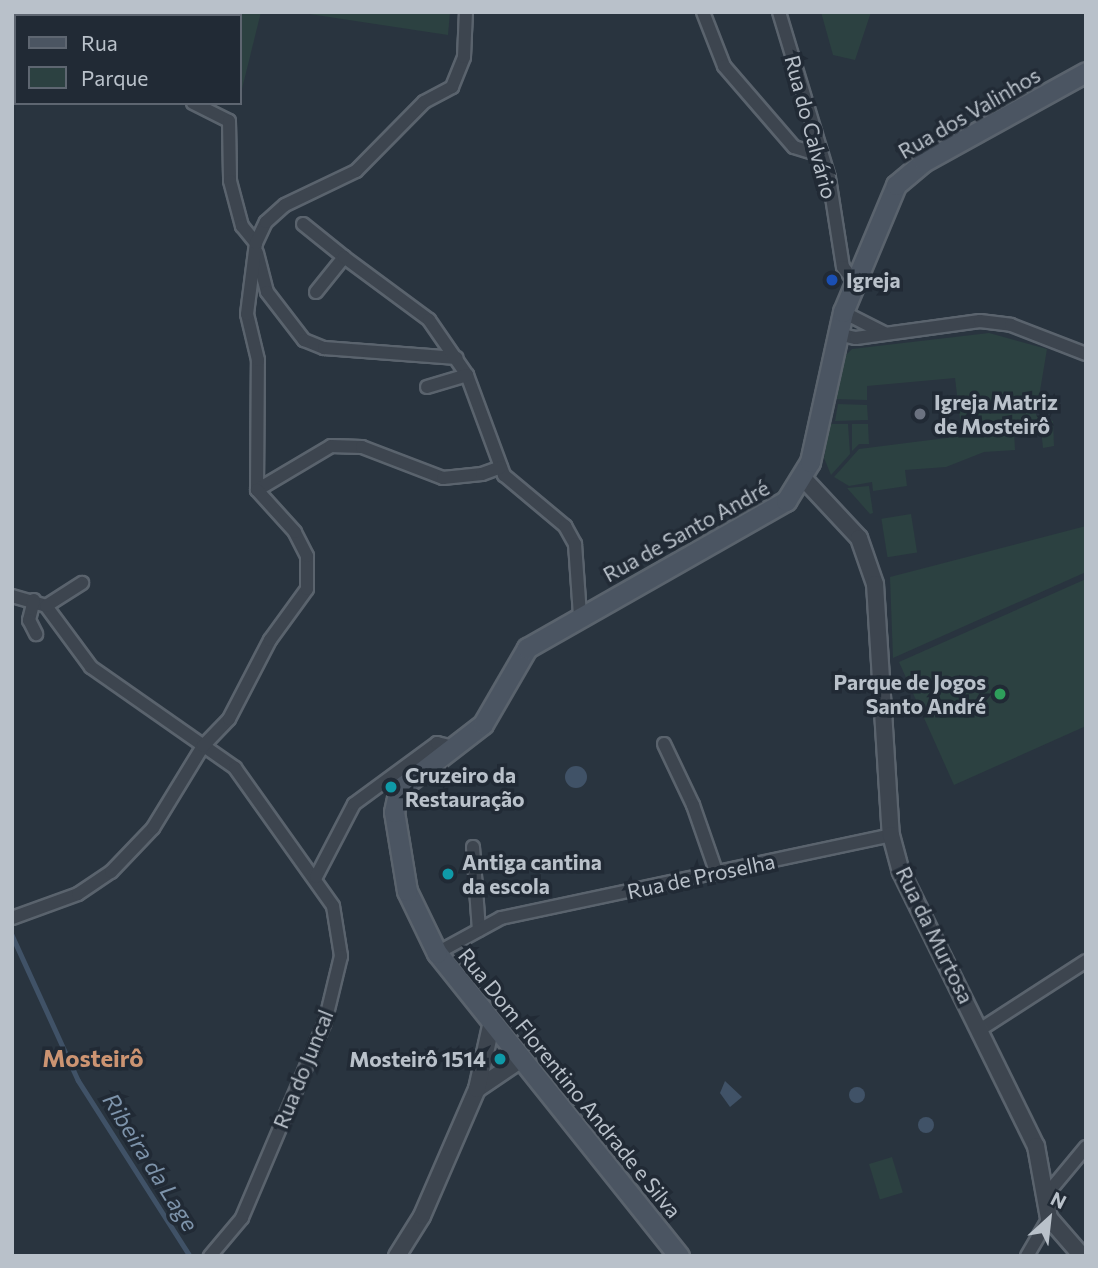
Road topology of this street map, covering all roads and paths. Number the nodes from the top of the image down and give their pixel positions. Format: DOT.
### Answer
graph roads {
  1 [pos="466,12"];
  2 [pos="703,12"];
  3 [pos="779,12"];
  4 [pos="1086,72"];
  5 [pos="197,105"];
  6 [pos="821,155"];
  7 [pos="303,224"];
  8 [pos="256,243"];
  9 [pos="344,257"];
  10 [pos="853,281"];
  11 [pos="316,292"];
  12 [pos="843,312"];
  13 [pos="884,333"];
  14 [pos="838,334"];
  15 [pos="1086,354"];
  16 [pos="457,358"];
  17 [pos="467,375"];
  18 [pos="428,387"];
  19 [pos="500,467"];
  20 [pos="803,478"];
  21 [pos="257,490"];
  22 [pos="82,583"];
  23 [pos="12,596"];
  24 [pos="40,603"];
  25 [pos="580,615"];
  26 [pos="36,634"];
  27 [pos="664,744"];
  28 [pos="203,746"];
  29 [pos="448,751"];
  30 [pos="891,835"];
  31 [pos="473,847"];
  32 [pos="717,874"];
  33 [pos="316,877"];
  34 [pos="12,918"];
  35 [pos="479,930"];
  36 [pos="437,953"];
  37 [pos="1086,961"];
  38 [pos="491,1026"];
  39 [pos="981,1029"];
  40 [pos="520,1060"];
  41 [pos="477,1089"];
  42 [pos="1086,1147"];
  43 [pos="1047,1194"];
  44 [pos="1049,1218"];
  45 [pos="210,1256"];
  46 [pos="397,1256"];
  47 [pos="679,1256"];
  48 [pos="1027,1256"];
  49 [pos="1082,1256"];
  1 -- 8 [label="street"];
  2 -- 6 [label="street"];
  3 -- 6 [label="street, Rua do Calvário"];
  4 -- 10 [label="main road, Rua dos Valinhos"];
  5 -- 8 [label="street"];
  6 -- 10 [label="street, Rua do Calvário"];
  7 -- 9 [label="street"];
  8 -- 16 [label="street"];
  8 -- 21 [label="street"];
  9 -- 11 [label="street"];
  9 -- 16 [label="street"];
  10 -- 12 [label="main road, Rua de Santo André"];
  12 -- 13 [label="street"];
  12 -- 14 [label="main road, Rua de Santo André"];
  13 -- 14 [label="street"];
  13 -- 15 [label="street"];
  14 -- 20 [label="main road, Rua de Santo André"];
  16 -- 17 [label="street"];
  17 -- 18 [label="street"];
  17 -- 19 [label="street"];
  19 -- 21 [label="street"];
  19 -- 25 [label="street"];
  20 -- 25 [label="main road, Rua de Santo André"];
  20 -- 30 [label="street, Rua da Murtosa"];
  21 -- 28 [label="street"];
  22 -- 24 [label="street"];
  23 -- 24 [label="street"];
  24 -- 26 [label="street"];
  24 -- 28 [label="street, Rua do Juncal"];
  25 -- 29 [label="main road, Rua de Santo André"];
  27 -- 32 [label="street"];
  28 -- 33 [label="street, Rua do Juncal"];
  28 -- 34 [label="street"];
  29 -- 33 [label="street"];
  29 -- 36 [label="main road, Rua Dom Florentino Andrade e Silva"];
  30 -- 32 [label="street, Rua de Proselha"];
  30 -- 39 [label="street, Rua da Murtosa"];
  31 -- 35 [label="street"];
  32 -- 35 [label="street, Rua de Proselha"];
  33 -- 45 [label="street, Rua do Juncal"];
  35 -- 36 [label="street, Rua de Proselha"];
  36 -- 38 [label="main road, Rua Dom Florentino Andrade e Silva"];
  37 -- 39 [label="street"];
  38 -- 40 [label="main road, Rua Dom Florentino Andrade e Silva"];
  38 -- 41 [label="street"];
  39 -- 43 [label="street, Rua da Murtosa"];
  40 -- 41 [label="street"];
  40 -- 47 [label="main road, Rua Dom Florentino Andrade e Silva"];
  41 -- 46 [label="street"];
  42 -- 43 [label="street"];
  43 -- 44 [label="street, Rua da Murtosa"];
  44 -- 48 [label="street"];
  44 -- 49 [label="street"];
}
